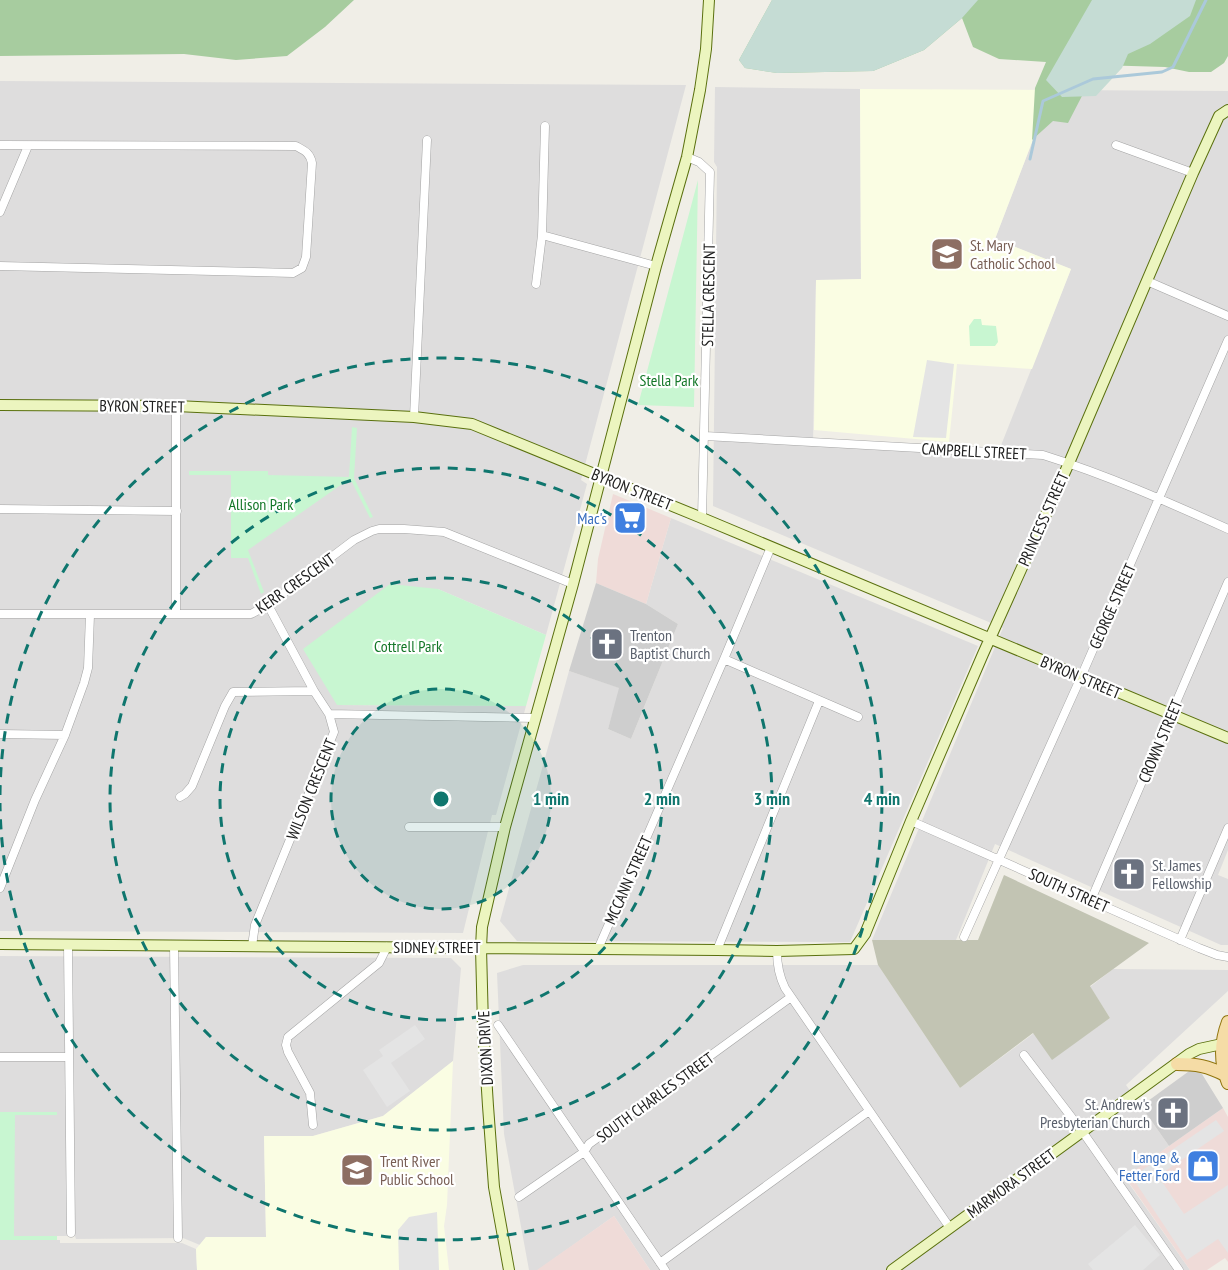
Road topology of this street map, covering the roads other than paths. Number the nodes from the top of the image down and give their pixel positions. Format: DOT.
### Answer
graph roads {
  1 [pos="709,0"];
  2 [pos="1228,110"];
  3 [pos="545,126"];
  4 [pos="427,140"];
  5 [pos="0,145"];
  6 [pos="1116,145"];
  7 [pos="28,146"];
  8 [pos="687,157"];
  9 [pos="1193,173"];
  10 [pos="0,212"];
  11 [pos="543,235"];
  12 [pos="0,266"];
  13 [pos="656,266"];
  14 [pos="1147,281"];
  15 [pos="536,284"];
  16 [pos="1228,316"];
  17 [pos="1228,340"];
  18 [pos="0,405"];
  19 [pos="176,406"];
  20 [pos="414,417"];
  21 [pos="705,436"];
  22 [pos="1069,463"];
  23 [pos="601,476"];
  24 [pos="1159,499"];
  25 [pos="0,509"];
  26 [pos="177,511"];
  27 [pos="702,518"];
  28 [pos="1228,529"];
  29 [pos="771,547"];
  30 [pos="1228,582"];
  31 [pos="573,584"];
  32 [pos="268,606"];
  33 [pos="0,614"];
  34 [pos="176,614"];
  35 [pos="90,615"];
  36 [pos="990,639"];
  37 [pos="724,659"];
  38 [pos="1081,677"];
  39 [pos="314,691"];
  40 [pos="819,701"];
  41 [pos="329,714"];
  42 [pos="1172,715"];
  43 [pos="858,717"];
  44 [pos="535,718"];
  45 [pos="0,734"];
  46 [pos="65,735"];
  47 [pos="1228,738"];
  48 [pos="180,797"];
  49 [pos="911,821"];
  50 [pos="409,826"];
  51 [pos="505,827"];
  52 [pos="1228,828"];
  53 [pos="998,860"];
  54 [pos="0,888"];
  55 [pos="1091,900"];
  56 [pos="865,933"];
  57 [pos="964,937"];
  58 [pos="1180,940"];
  59 [pos="0,944"];
  60 [pos="68,945"];
  61 [pos="174,946"];
  62 [pos="252,946"];
  63 [pos="387,947"];
  64 [pos="481,948"];
  65 [pos="598,949"];
  66 [pos="717,950"];
  67 [pos="777,951"];
  68 [pos="1228,957"];
  69 [pos="791,997"];
  70 [pos="1228,1022"];
  71 [pos="498,1025"];
  72 [pos="1222,1044"];
  73 [pos="1024,1055"];
  74 [pos="0,1057"];
  75 [pos="69,1057"];
  76 [pos="1177,1064"];
  77 [pos="1226,1079"];
  78 [pos="869,1111"];
  79 [pos="313,1125"];
  80 [pos="1083,1131"];
  81 [pos="584,1152"];
  82 [pos="519,1197"];
  83 [pos="950,1228"];
  84 [pos="71,1233"];
  85 [pos="178,1238"];
  86 [pos="663,1267"];
  87 [pos="509,1270"];
  88 [pos="892,1270"];
  89 [pos="1179,1270"];
  1 -- 8 [label="street, DIXON DRIVE"];
  2 -- 9 [label="street, PRINCESS STREET"];
  3 -- 11 [label="street"];
  4 -- 20 [label="street"];
  5 -- 7 [label="street"];
  6 -- 9 [label="street"];
  7 -- 10 [label="street"];
  7 -- 12 [label="street"];
  8 -- 13 [label="street, DIXON DRIVE"];
  8 -- 21 [label="street, STELLA CRESCENT"];
  9 -- 14 [label="street, PRINCESS STREET"];
  11 -- 13 [label="street"];
  11 -- 15 [label="street"];
  13 -- 23 [label="street, DIXON DRIVE"];
  14 -- 16 [label="street"];
  14 -- 22 [label="street, PRINCESS STREET"];
  17 -- 24 [label="street, GEORGE STREET"];
  18 -- 19 [label="street, BYRON STREET"];
  19 -- 20 [label="street, BYRON STREET"];
  19 -- 26 [label="street"];
  20 -- 23 [label="street, BYRON STREET"];
  21 -- 22 [label="street, CAMPBELL STREET"];
  21 -- 27 [label="street, STELLA CRESCENT"];
  22 -- 24 [label="street, CAMPBELL STREET"];
  22 -- 36 [label="street, PRINCESS STREET"];
  23 -- 27 [label="street, BYRON STREET"];
  23 -- 31 [label="street, DIXON DRIVE"];
  24 -- 28 [label="street, CAMPBELL STREET"];
  24 -- 38 [label="street, GEORGE STREET"];
  25 -- 26 [label="street"];
  26 -- 34 [label="street"];
  27 -- 29 [label="street, BYRON STREET"];
  29 -- 36 [label="street, BYRON STREET"];
  29 -- 37 [label="street, MCCANN STREET"];
  30 -- 42 [label="street, CROWN STREET"];
  31 -- 32 [label="street, KERR CRESCENT"];
  31 -- 44 [label="street, DIXON DRIVE"];
  32 -- 34 [label="street, KERR CRESCENT"];
  32 -- 39 [label="street, WILSON CRESCENT"];
  33 -- 35 [label="street, KERR CRESCENT"];
  34 -- 35 [label="street, KERR CRESCENT"];
  35 -- 46 [label="street"];
  36 -- 38 [label="street, BYRON STREET"];
  36 -- 49 [label="street, PRINCESS STREET"];
  37 -- 40 [label="street"];
  37 -- 65 [label="street, MCCANN STREET"];
  38 -- 42 [label="street, BYRON STREET"];
  38 -- 53 [label="street, GEORGE STREET"];
  39 -- 41 [label="street, WILSON CRESCENT"];
  39 -- 48 [label="street"];
  40 -- 43 [label="street"];
  40 -- 66 [label="street"];
  41 -- 44 [label="street"];
  41 -- 62 [label="street, WILSON CRESCENT"];
  42 -- 47 [label="street, BYRON STREET"];
  42 -- 55 [label="street, CROWN STREET"];
  44 -- 51 [label="street, DIXON DRIVE"];
  45 -- 46 [label="street"];
  46 -- 54 [label="street"];
  49 -- 53 [label="street, SOUTH STREET"];
  49 -- 56 [label="street, PRINCESS STREET"];
  50 -- 51 [label="street"];
  51 -- 64 [label="street, DIXON DRIVE"];
  52 -- 58 [label="street"];
  53 -- 55 [label="street, SOUTH STREET"];
  53 -- 57 [label="street, GEORGE STREET"];
  55 -- 58 [label="street, SOUTH STREET"];
  56 -- 67 [label="street, SIDNEY STREET"];
  58 -- 68 [label="street, SOUTH STREET"];
  59 -- 60 [label="street, SIDNEY STREET"];
  60 -- 61 [label="street, SIDNEY STREET"];
  60 -- 75 [label="street"];
  61 -- 62 [label="street, SIDNEY STREET"];
  61 -- 85 [label="street"];
  62 -- 63 [label="street, SIDNEY STREET"];
  63 -- 64 [label="street, SIDNEY STREET"];
  63 -- 79 [label="street"];
  64 -- 65 [label="street, SIDNEY STREET"];
  64 -- 87 [label="street, DIXON DRIVE"];
  65 -- 66 [label="street, SIDNEY STREET"];
  66 -- 67 [label="street, SIDNEY STREET"];
  67 -- 69 [label="street"];
  69 -- 78 [label="street"];
  69 -- 81 [label="street, SOUTH CHARLES STREET"];
  70 -- 72 [label="main road"];
  71 -- 81 [label="street"];
  72 -- 76 [label="street, MARMORA STREET"];
  72 -- 77 [label="main road"];
  73 -- 80 [label="street"];
  74 -- 75 [label="street"];
  75 -- 84 [label="street"];
  76 -- 77 [label="main road"];
  76 -- 80 [label="street, MARMORA STREET"];
  78 -- 83 [label="street"];
  78 -- 86 [label="street"];
  80 -- 83 [label="street, MARMORA STREET"];
  80 -- 89 [label="street"];
  81 -- 82 [label="street, SOUTH CHARLES STREET"];
  81 -- 86 [label="street"];
  83 -- 88 [label="street, MARMORA STREET"];
}
